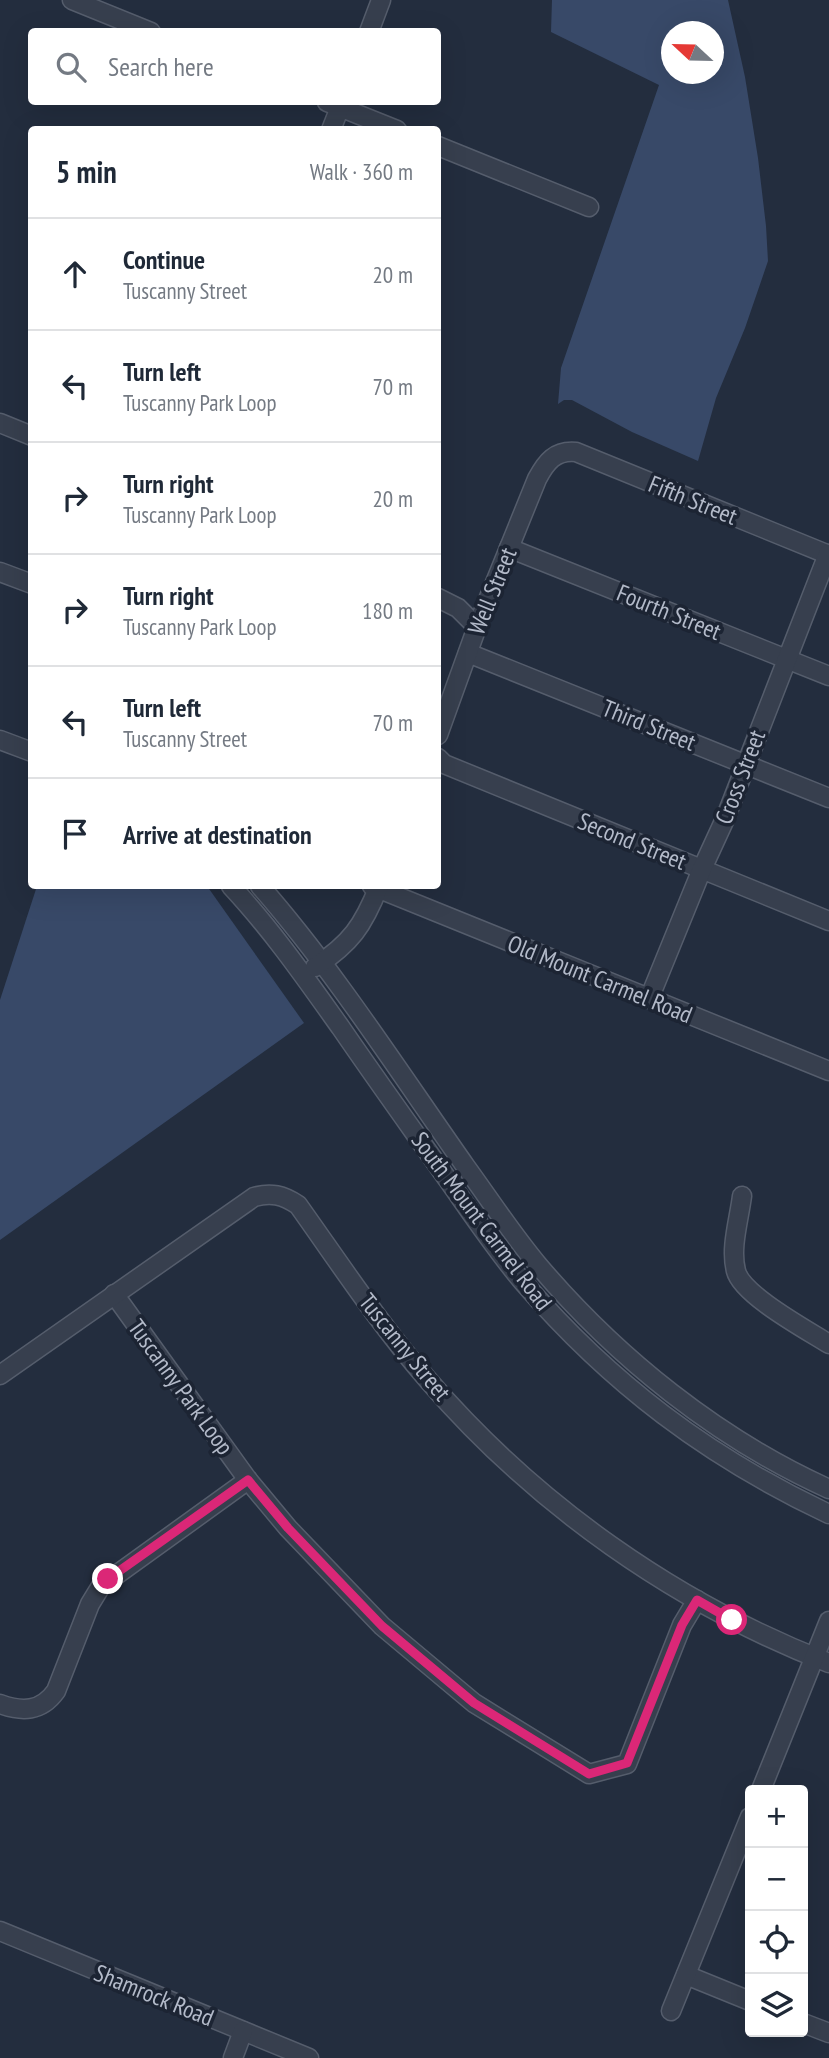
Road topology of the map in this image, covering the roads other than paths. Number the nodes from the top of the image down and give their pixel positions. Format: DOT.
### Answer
graph roads {
  1 [pos="72,0"];
  2 [pos="382,0"];
  3 [pos="141,28"];
  4 [pos="371,28"];
  5 [pos="336,105"];
  6 [pos="341,105"];
  7 [pos="332,126"];
  8 [pos="388,126"];
  9 [pos="441,147"];
  10 [pos="589,207"];
  11 [pos="0,423"];
  12 [pos="28,434"];
  13 [pos="557,454"];
  14 [pos="509,548"];
  15 [pos="828,555"];
  16 [pos="0,572"];
  17 [pos="28,582"];
  18 [pos="441,600"];
  19 [pos="477,627"];
  20 [pos="468,653"];
  21 [pos="786,659"];
  22 [pos="829,676"];
  23 [pos="441,727"];
  24 [pos="0,740"];
  25 [pos="28,750"];
  26 [pos="441,761"];
  27 [pos="745,764"];
  28 [pos="829,798"];
  29 [pos="702,869"];
  30 [pos="234,889"];
  31 [pos="262,889"];
  32 [pos="375,889"];
  33 [pos="383,889"];
  34 [pos="829,921"];
  35 [pos="323,962"];
  36 [pos="303,975"];
  37 [pos="649,999"];
  38 [pos="829,1070"];
  39 [pos="743,1196"];
  40 [pos="114,1294"];
  41 [pos="829,1344"];
  42 [pos="0,1375"];
  43 [pos="248,1480"];
  44 [pos="829,1489"];
  45 [pos="829,1514"];
  46 [pos="697,1600"];
  47 [pos="829,1621"];
  48 [pos="822,1660"];
  49 [pos="0,1703"];
  50 [pos="763,1785"];
  51 [pos="745,1828"];
  52 [pos="0,1931"];
  53 [pos="686,1975"];
  54 [pos="745,1999"];
  55 [pos="671,2011"];
  56 [pos="808,2025"];
  57 [pos="243,2032"];
  58 [pos="829,2034"];
  59 [pos="233,2058"];
  60 [pos="309,2058"];
  1 -- 3 [label="street"];
  2 -- 4 [label="street"];
  5 -- 7 [label="street"];
  6 -- 8 [label="street"];
  9 -- 10 [label="street"];
  11 -- 12 [label="street"];
  13 -- 14 [label="street, Well Street"];
  13 -- 15 [label="street, Fifth Street"];
  14 -- 19 [label="street, Well Street"];
  14 -- 21 [label="street, Fourth Street"];
  15 -- 21 [label="street, Cross Street"];
  16 -- 17 [label="street"];
  18 -- 19 [label="street"];
  19 -- 20 [label="street, Well Street"];
  20 -- 23 [label="street, Well Street"];
  20 -- 27 [label="street, Third Street"];
  21 -- 22 [label="street, Fourth Street"];
  21 -- 27 [label="street, Cross Street"];
  24 -- 25 [label="street"];
  26 -- 29 [label="street, Second Street"];
  27 -- 28 [label="street, Third Street"];
  27 -- 29 [label="street, Cross Street"];
  29 -- 34 [label="street, Second Street"];
  29 -- 37 [label="street, Cross Street"];
  30 -- 36 [label="street, South Mount Carmel Road"];
  31 -- 35 [label="street, South Mount Carmel Road"];
  32 -- 35 [label="street"];
  33 -- 37 [label="street, Old Mount Carmel Road"];
  35 -- 36 [label="street"];
  35 -- 44 [label="street, South Mount Carmel Road"];
  36 -- 45 [label="street, South Mount Carmel Road"];
  37 -- 38 [label="street, Old Mount Carmel Road"];
  39 -- 41 [label="street"];
  40 -- 42 [label="street, Tuscanny Street"];
  40 -- 43 [label="street, Tuscanny Park Loop"];
  40 -- 46 [label="street, Tuscanny Street"];
  43 -- 46 [label="street, Tuscanny Park Loop"];
  43 -- 49 [label="street"];
  46 -- 48 [label="street, Tuscanny Street"];
  47 -- 48 [label="street"];
  48 -- 50 [label="street"];
  51 -- 53 [label="street"];
  52 -- 57 [label="street, Shamrock Road"];
  53 -- 54 [label="street"];
  53 -- 55 [label="street"];
  56 -- 58 [label="street"];
  57 -- 59 [label="street"];
  57 -- 60 [label="street, Shamrock Road"];
}
